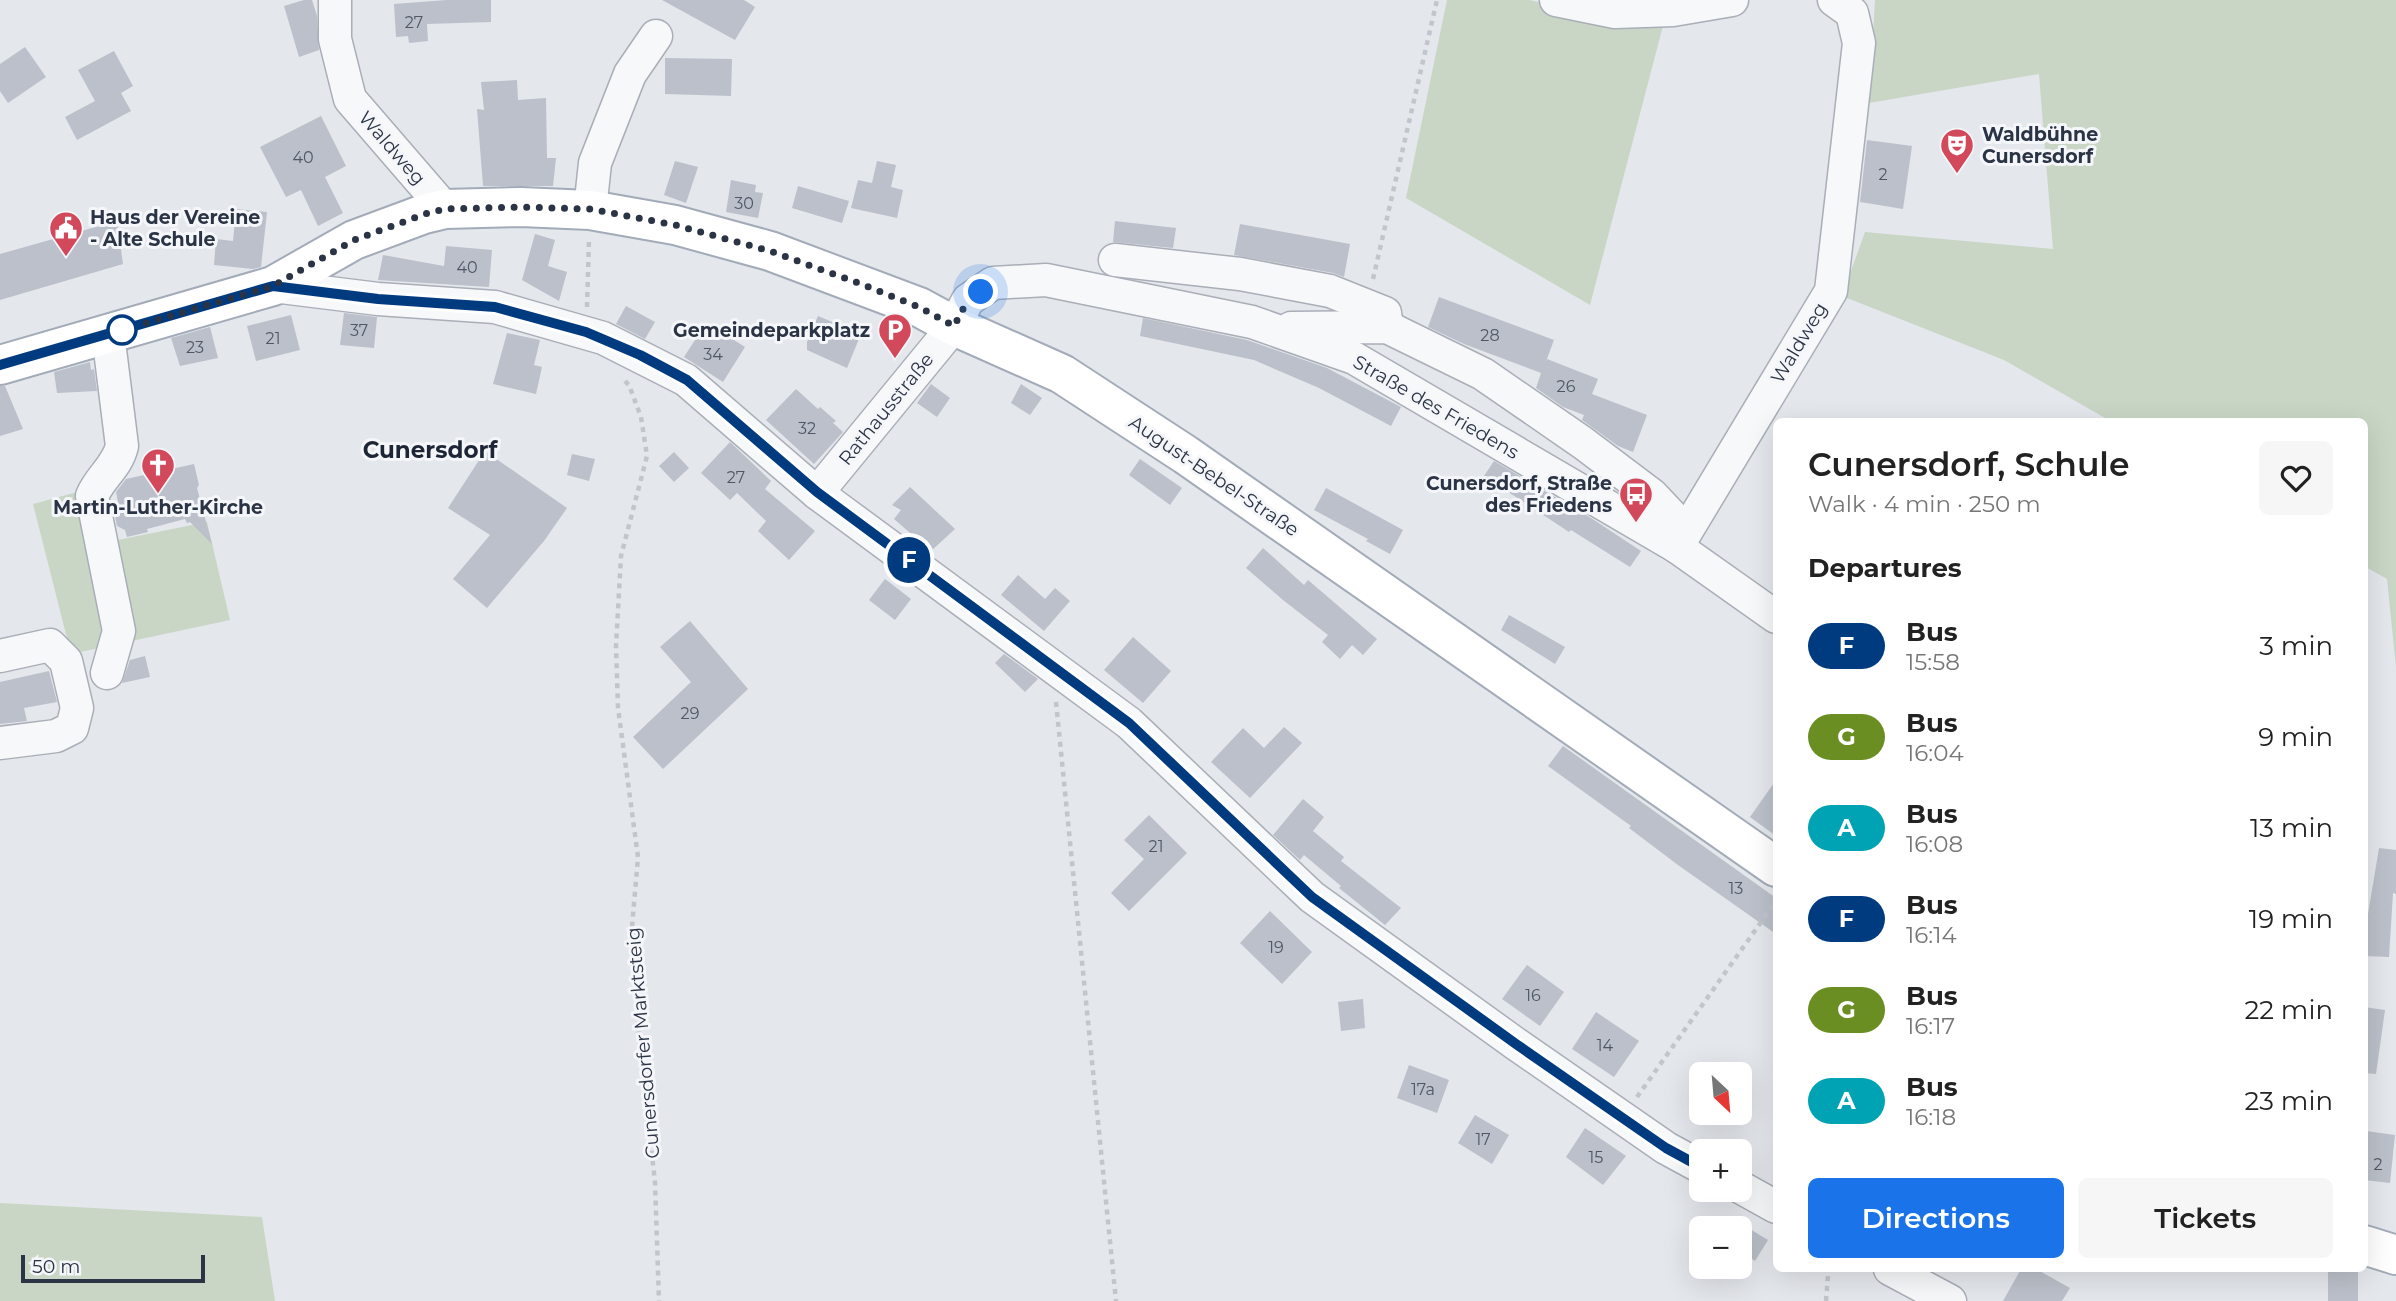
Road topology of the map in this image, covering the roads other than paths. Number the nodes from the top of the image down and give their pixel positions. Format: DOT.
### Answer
graph roads {
  1 [pos="335,0"];
  2 [pos="1556,0"];
  3 [pos="1732,0"];
  4 [pos="1834,0"];
  5 [pos="656,36"];
  6 [pos="445,209"];
  7 [pos="590,209"];
  8 [pos="1115,260"];
  9 [pos="273,286"];
  10 [pos="1376,316"];
  11 [pos="954,326"];
  12 [pos="1269,328"];
  13 [pos="108,334"];
  14 [pos="0,365"];
  15 [pos="817,492"];
  16 [pos="1682,539"];
  17 [pos="1773,615"];
  18 [pos="0,656"];
  19 [pos="107,673"];
  20 [pos="0,743"];
  21 [pos="1773,865"];
  22 [pos="1689,1160"];
  23 [pos="1752,1194"];
  24 [pos="1773,1205"];
  25 [pos="2368,1246"];
  26 [pos="2396,1255"];
  27 [pos="1896,1272"];
  28 [pos="1950,1301"];
  1 -- 6 [label="street, Waldweg"];
  2 -- 3 [label="street"];
  4 -- 16 [label="street, Waldweg"];
  5 -- 7 [label="street"];
  6 -- 7 [label="main road, August-Bebel-Straße"];
  6 -- 9 [label="main road, August-Bebel-Straße"];
  7 -- 11 [label="main road, August-Bebel-Straße"];
  8 -- 10 [label="street"];
  9 -- 13 [label="main road, August-Bebel-Straße"];
  9 -- 15 [label="street"];
  10 -- 12 [label="street"];
  10 -- 16 [label="street"];
  11 -- 12 [label="street, Straße des Friedens"];
  11 -- 15 [label="street, Rathausstraße"];
  11 -- 21 [label="main road, August-Bebel-Straße"];
  12 -- 16 [label="street, Straße des Friedens"];
  13 -- 14 [label="main road, August-Bebel-Straße"];
  13 -- 19 [label="street"];
  15 -- 22 [label="street"];
  16 -- 17 [label="street, Straße des Friedens"];
  18 -- 20 [label="street"];
  23 -- 24 [label="street"];
  25 -- 26 [label="main road"];
  27 -- 28 [label="street"];
}
